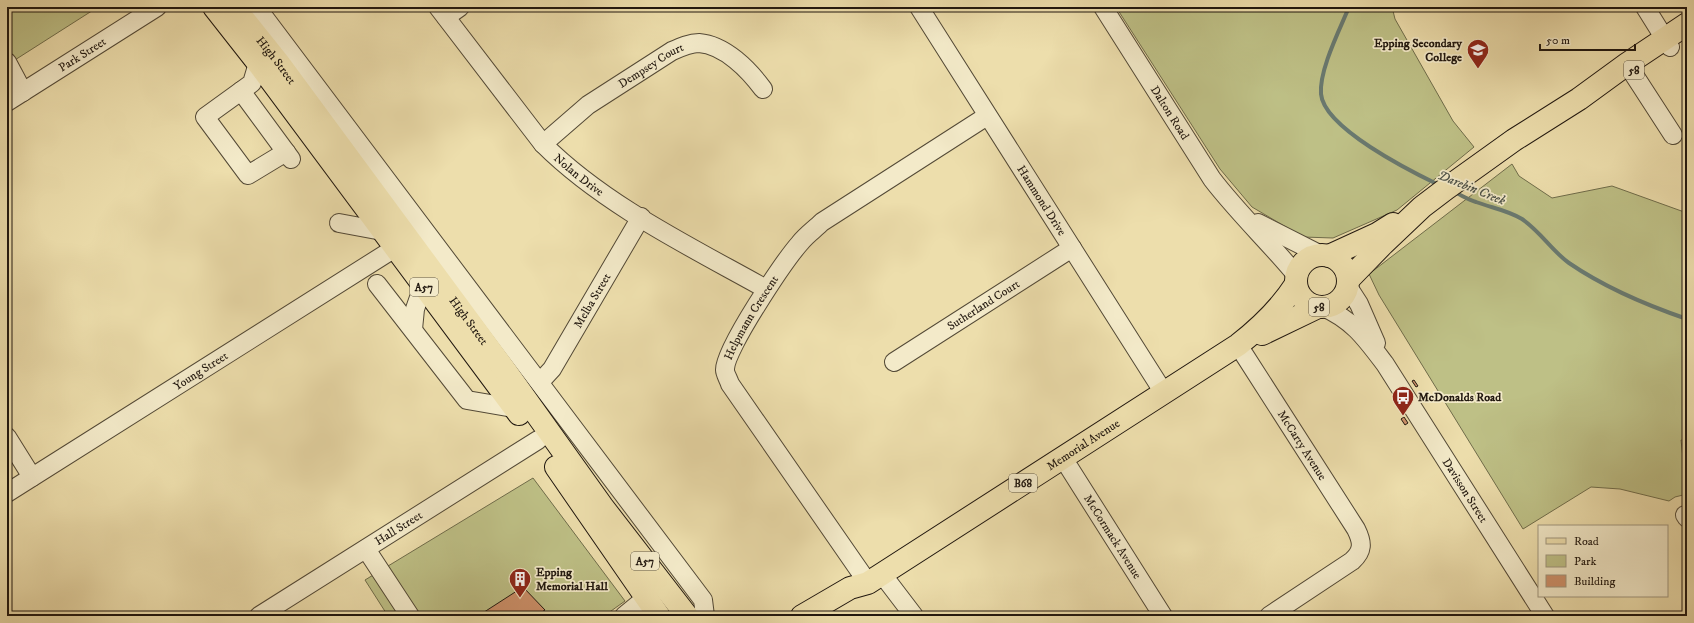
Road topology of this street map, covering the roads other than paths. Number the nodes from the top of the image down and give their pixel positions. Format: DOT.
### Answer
graph roads {
  1 [pos="157,7"];
  2 [pos="214,7"];
  3 [pos="919,7"];
  4 [pos="1103,7"];
  5 [pos="1645,7"];
  6 [pos="448,10"];
  7 [pos="239,13"];
  8 [pos="1687,24"];
  9 [pos="1674,41"];
  10 [pos="7,62"];
  11 [pos="258,63"];
  12 [pos="1629,68"];
  13 [pos="763,89"];
  14 [pos="241,91"];
  15 [pos="23,92"];
  16 [pos="7,102"];
  17 [pos="988,116"];
  18 [pos="1673,135"];
  19 [pos="543,144"];
  20 [pos="1422,207"];
  21 [pos="1241,214"];
  22 [pos="641,218"];
  23 [pos="339,223"];
  24 [pos="382,231"];
  25 [pos="395,248"];
  26 [pos="1072,248"];
  27 [pos="1325,255"];
  28 [pos="1297,280"];
  29 [pos="1348,283"];
  30 [pos="377,284"];
  31 [pos="423,286"];
  32 [pos="766,289"];
  33 [pos="1321,307"];
  34 [pos="413,329"];
  35 [pos="1238,345"];
  36 [pos="894,362"];
  37 [pos="1385,364"];
  38 [pos="540,382"];
  39 [pos="1164,393"];
  40 [pos="514,408"];
  41 [pos="7,437"];
  42 [pos="538,440"];
  43 [pos="1063,458"];
  44 [pos="601,464"];
  45 [pos="32,477"];
  46 [pos="589,488"];
  47 [pos="7,493"];
  48 [pos="366,549"];
  49 [pos="875,578"];
  50 [pos="646,598"];
  51 [pos="704,608"];
  52 [pos="259,616"];
  53 [pos="410,616"];
  54 [pos="624,616"];
  55 [pos="659,616"];
  56 [pos="687,616"];
  57 [pos="715,616"];
  58 [pos="802,616"];
  59 [pos="830,616"];
  60 [pos="914,616"];
  61 [pos="1163,616"];
  62 [pos="1268,616"];
  63 [pos="1546,616"];
  1 -- 15 [label="street, Park Street"];
  2 -- 11 [label="main road, High Street / A57"];
  3 -- 17 [label="street, Hammond Drive"];
  4 -- 21 [label="street, Dalton Road"];
  5 -- 9 [label="street"];
  6 -- 19 [label="street, Nolan Drive"];
  7 -- 38 [label="street"];
  7 -- 46 [label="main road, High Street"];
  8 -- 9 [label="main road, 58"];
  9 -- 12 [label="main road, 58"];
  10 -- 15 [label="street"];
  11 -- 14 [label="street"];
  11 -- 24 [label="main road, High Street / A57"];
  12 -- 18 [label="street"];
  12 -- 20 [label="main road, 58"];
  13 -- 19 [label="street, Dempsey Court"];
  14 -- 14 [label="street"];
  15 -- 16 [label="street, Park Street"];
  17 -- 26 [label="street, Hammond Drive"];
  17 -- 32 [label="street, Helpmann Crescent"];
  19 -- 22 [label="street, Nolan Drive"];
  20 -- 27 [label="main road, 58"];
  20 -- 29 [label="main road, 58"];
  21 -- 27 [label="street, Dalton Road"];
  21 -- 28 [label="street, Dalton Road"];
  22 -- 32 [label="street, Nolan Drive"];
  22 -- 38 [label="street, Melba Street"];
  23 -- 24 [label="street"];
  24 -- 25 [label="main road, High Street / A57"];
  25 -- 31 [label="main road, High Street / A57"];
  25 -- 45 [label="street, Young Street"];
  26 -- 36 [label="street, Sutherland Court"];
  26 -- 39 [label="street, Hammond Drive"];
  27 -- 28 [label="main road, 58"];
  27 -- 29 [label="main road"];
  28 -- 33 [label="main road, 58"];
  28 -- 35 [label="main road, Memorial Avenue / B68"];
  29 -- 33 [label="main road, 58"];
  29 -- 37 [label="street, Davisson Street"];
  30 -- 34 [label="street"];
  31 -- 34 [label="street"];
  31 -- 40 [label="main road, High Street / A57"];
  32 -- 49 [label="street, Helpmann Crescent"];
  33 -- 35 [label="main road, Memorial Avenue / B68"];
  33 -- 37 [label="street, Davisson Street"];
  34 -- 40 [label="street"];
  35 -- 39 [label="main road, Memorial Avenue / B68"];
  35 -- 62 [label="street, McCarty Avenue"];
  37 -- 63 [label="street, Davisson Street"];
  38 -- 44 [label="street"];
  39 -- 43 [label="main road, Memorial Avenue / B68"];
  40 -- 42 [label="main road, High Street / A57"];
  41 -- 45 [label="street"];
  42 -- 48 [label="street, Hall Street"];
  42 -- 50 [label="main road, High Street / A57"];
  43 -- 49 [label="main road, Memorial Avenue / B68"];
  43 -- 61 [label="street, McCormack Avenue"];
  44 -- 46 [label="street"];
  44 -- 51 [label="street"];
  45 -- 47 [label="street, Young Street"];
  46 -- 56 [label="main road, High Street / A57"];
  48 -- 52 [label="street, Hall Street"];
  48 -- 53 [label="street"];
  49 -- 58 [label="main road, Memorial Avenue / B68"];
  49 -- 59 [label="main road, Memorial Avenue / B68"];
  49 -- 60 [label="street, Helpmann Crescent"];
  50 -- 54 [label="street"];
  50 -- 55 [label="main road, High Street / A57"];
  51 -- 57 [label="street"];
}
